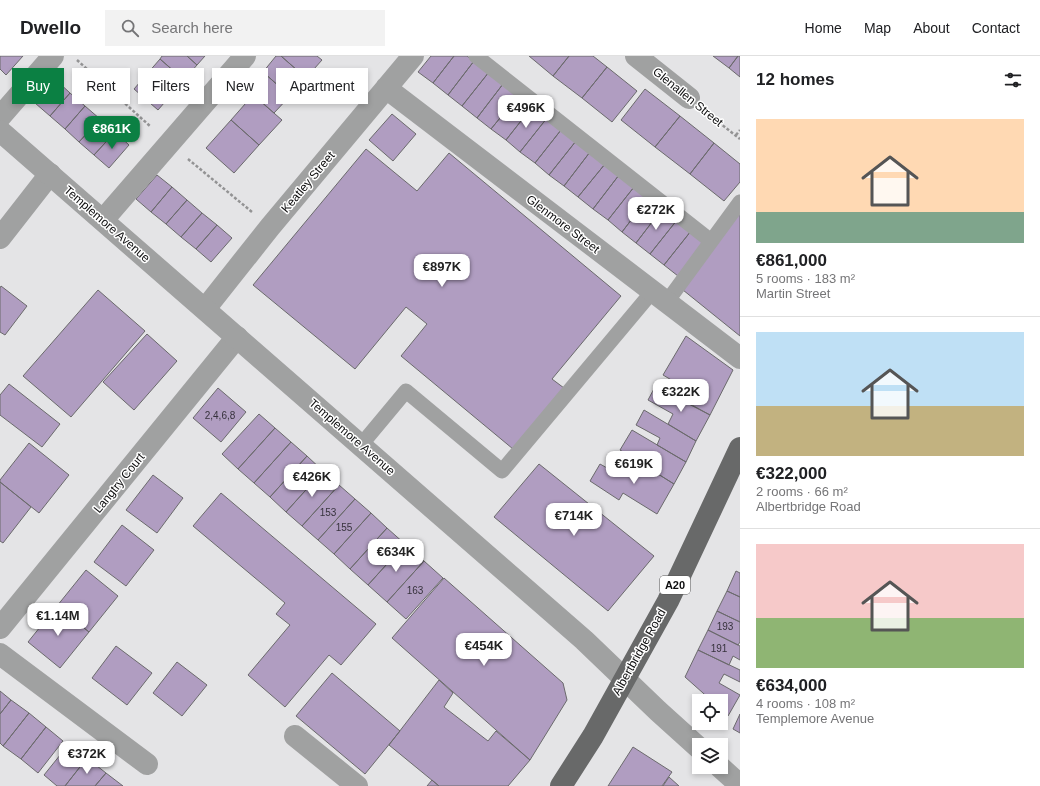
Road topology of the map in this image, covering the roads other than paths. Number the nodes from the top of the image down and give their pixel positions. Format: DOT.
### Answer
graph roads {
  1 [pos="53,56"];
  2 [pos="245,56"];
  3 [pos="412,56"];
  4 [pos="476,56"];
  5 [pos="636,56"];
  6 [pos="386,88"];
  7 [pos="689,98"];
  8 [pos="0,117"];
  9 [pos="0,131"];
  10 [pos="50,174"];
  11 [pos="740,202"];
  12 [pos="103,220"];
  13 [pos="0,238"];
  14 [pos="711,241"];
  15 [pos="659,297"];
  16 [pos="205,309"];
  17 [pos="237,337"];
  18 [pos="740,358"];
  19 [pos="361,446"];
  20 [pos="740,448"];
  21 [pos="0,628"];
  22 [pos="0,654"];
  23 [pos="625,679"];
  24 [pos="294,736"];
  25 [pos="692,742"];
  26 [pos="147,764"];
  27 [pos="728,774"];
  28 [pos="740,785"];
  29 [pos="357,786"];
  30 [pos="560,786"];
  1 -- 8 [label="street"];
  2 -- 12 [label="street"];
  3 -- 6 [label="street, Keatley Street"];
  4 -- 14 [label="lane"];
  5 -- 7 [label="street, Glenallen Street"];
  6 -- 15 [label="street, Glenmore Street"];
  6 -- 16 [label="street, Keatley Street"];
  9 -- 10 [label="street, Templemore Avenue"];
  10 -- 12 [label="street, Templemore Avenue"];
  10 -- 13 [label="street"];
  11 -- 14 [label="lane"];
  12 -- 16 [label="street, Templemore Avenue"];
  14 -- 15 [label="lane"];
  15 -- 18 [label="street, Glenmore Street"];
  15 -- 19 [label="lane"];
  16 -- 17 [label="street, Templemore Avenue"];
  17 -- 19 [label="street, Templemore Avenue"];
  17 -- 21 [label="street, Langtry Court"];
  19 -- 23 [label="street, Templemore Avenue"];
  20 -- 23 [label="main road, Albertbridge Road / A20"];
  22 -- 26 [label="street"];
  23 -- 25 [label="street, Templemore Avenue"];
  23 -- 30 [label="main road, Albertbridge Road / A20"];
  24 -- 29 [label="street"];
  27 -- 28 [label="street"];
}
